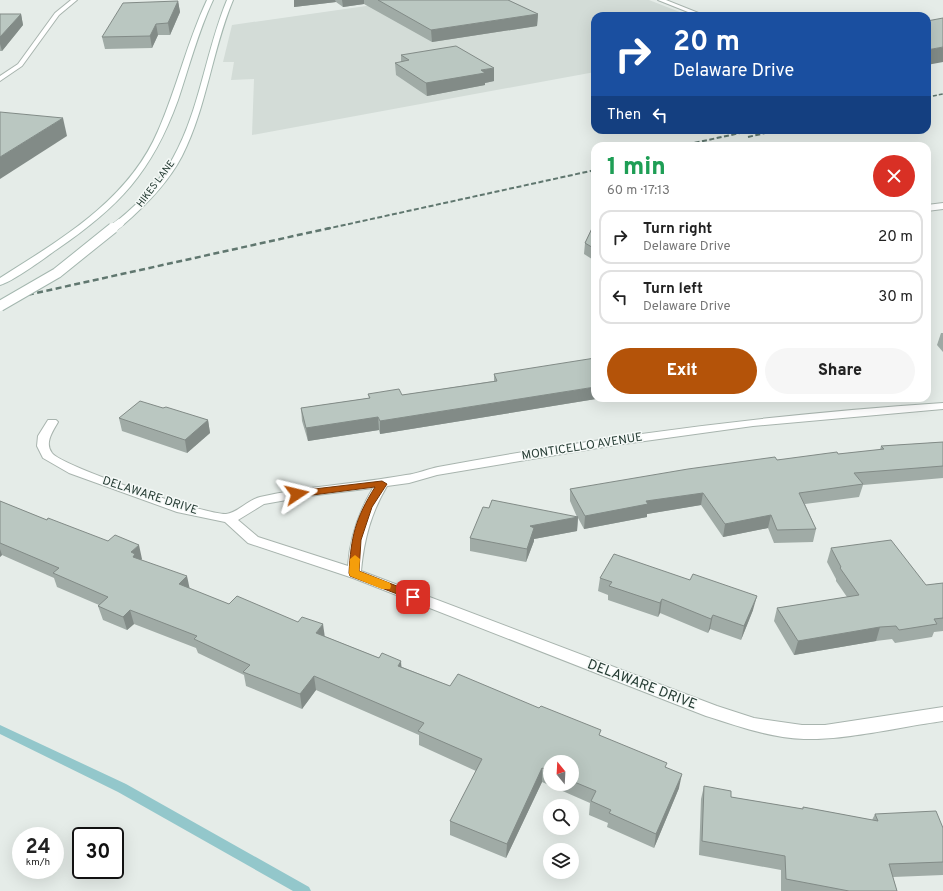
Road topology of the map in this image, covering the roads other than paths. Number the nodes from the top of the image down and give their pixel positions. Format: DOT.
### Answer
graph roads {
  1 [pos="74,0"];
  2 [pos="210,0"];
  3 [pos="230,0"];
  4 [pos="661,0"];
  5 [pos="692,12"];
  6 [pos="0,79"];
  7 [pos="943,206"];
  8 [pos="931,208"];
  9 [pos="0,282"];
  10 [pos="0,306"];
  11 [pos="943,406"];
  12 [pos="52,422"];
  13 [pos="382,484"];
  14 [pos="229,519"];
  15 [pos="354,573"];
  16 [pos="943,714"];
  1 -- 6 [label="street"];
  2 -- 9 [label="street, HIKES LANE"];
  3 -- 10 [label="street, HIKES LANE, bridge"];
  4 -- 5 [label="street"];
  7 -- 8 [label="street"];
  11 -- 13 [label="street, MONTICELLO AVENUE"];
  12 -- 14 [label="street, DELAWARE DRIVE"];
  13 -- 14 [label="street, MONTICELLO AVENUE"];
  13 -- 15 [label="street"];
  14 -- 15 [label="street, DELAWARE DRIVE"];
  15 -- 16 [label="street, DELAWARE DRIVE"];
}
